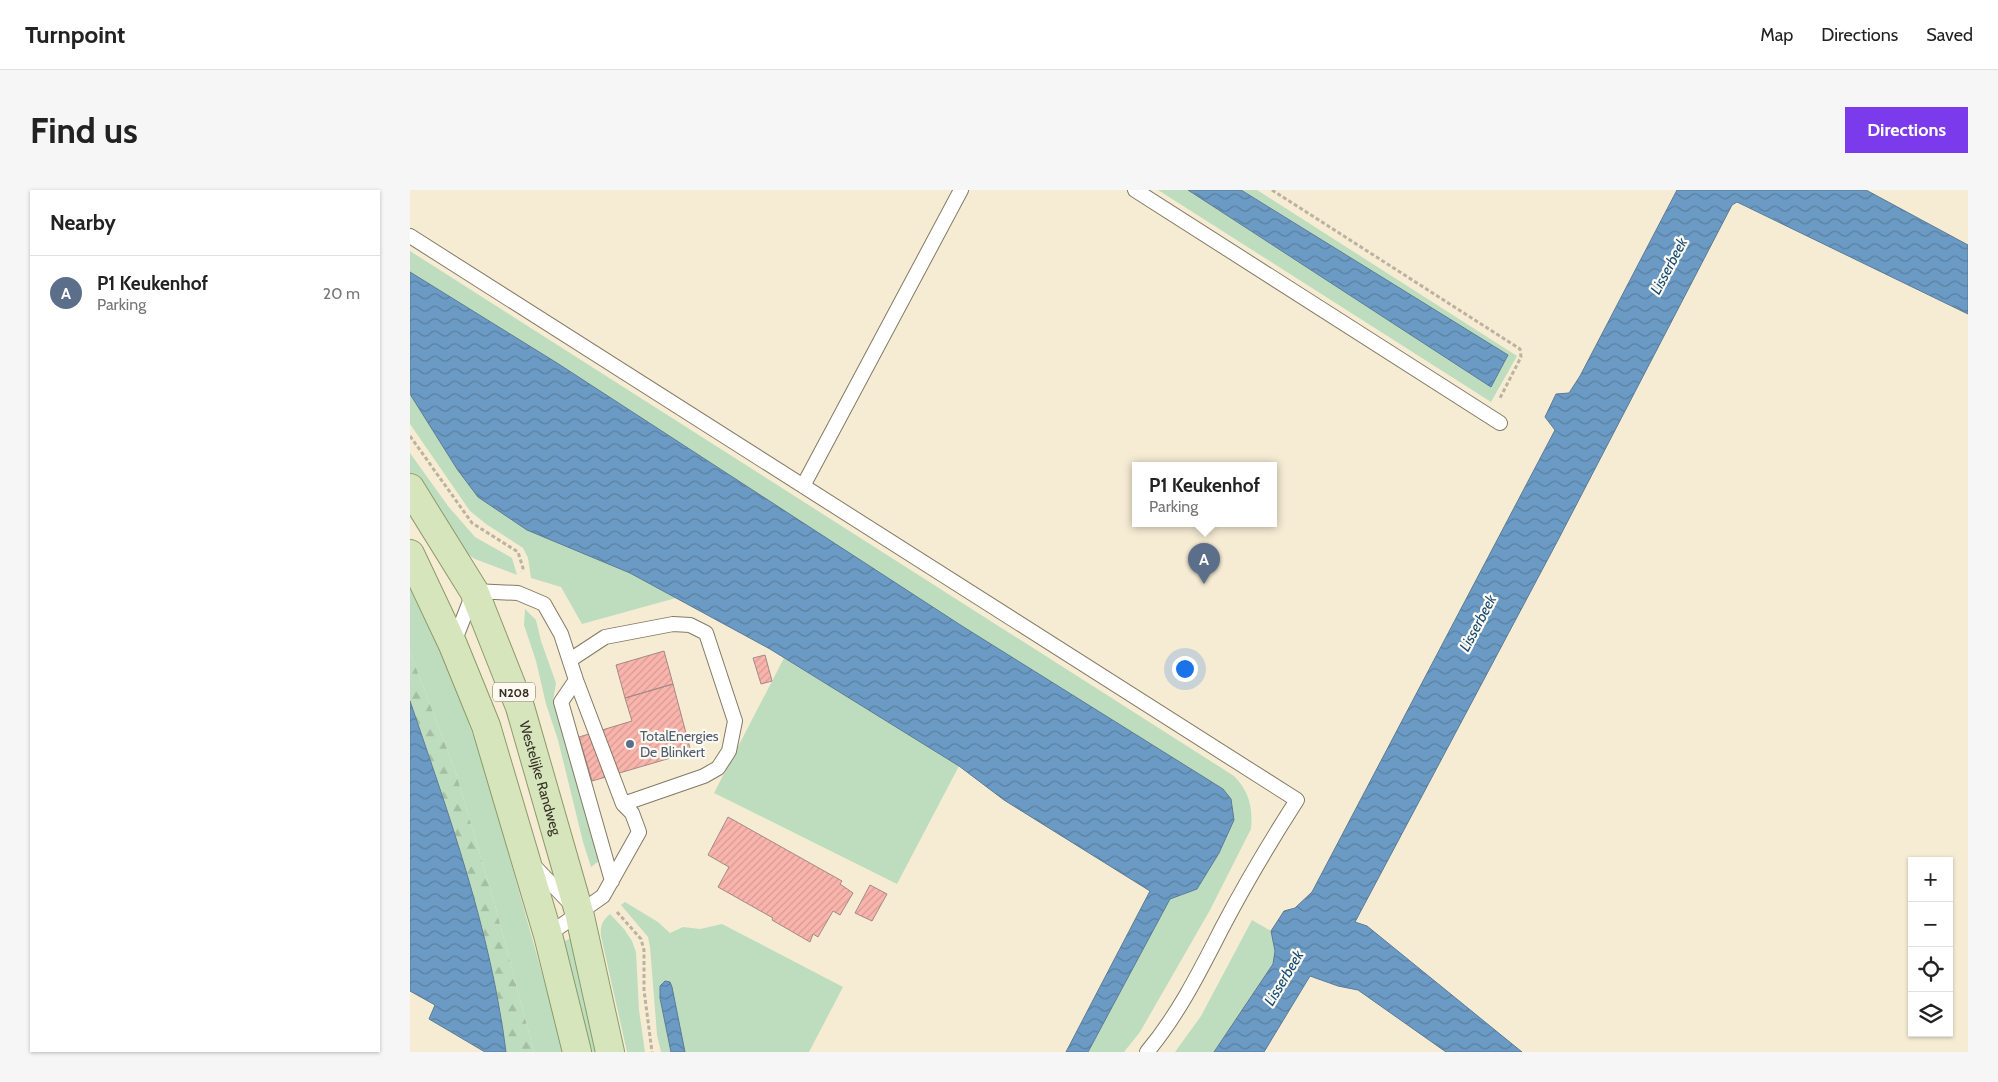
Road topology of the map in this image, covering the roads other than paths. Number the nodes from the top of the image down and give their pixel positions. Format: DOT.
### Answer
graph roads {
  1 [pos="961,190"];
  2 [pos="1135,190"];
  3 [pos="410,236"];
  4 [pos="1495,420"];
  5 [pos="803,486"];
  6 [pos="410,488"];
  7 [pos="410,554"];
  8 [pos="474,591"];
  9 [pos="454,645"];
  10 [pos="570,660"];
  11 [pos="576,680"];
  12 [pos="623,804"];
  13 [pos="524,855"];
  14 [pos="612,881"];
  15 [pos="579,912"];
  16 [pos="548,935"];
  17 [pos="577,1052"];
  18 [pos="610,1052"];
  19 [pos="1147,1052"];
  1 -- 5 [label="lane"];
  2 -- 4 [label="lane"];
  3 -- 5 [label="lane"];
  5 -- 19 [label="lane"];
  6 -- 8 [label="main road, Westelijke Randweg / N208"];
  7 -- 9 [label="main road, N208"];
  8 -- 9 [label="lane"];
  8 -- 10 [label="lane"];
  8 -- 15 [label="main road, Westelijke Randweg / N208"];
  9 -- 13 [label="main road, N208"];
  10 -- 11 [label="lane"];
  10 -- 12 [label="lane"];
  11 -- 12 [label="lane"];
  11 -- 14 [label="lane"];
  12 -- 14 [label="lane"];
  13 -- 15 [label="lane"];
  13 -- 16 [label="main road, N208"];
  14 -- 15 [label="lane"];
  15 -- 16 [label="lane"];
  15 -- 18 [label="main road, Westelijke Randweg / N208"];
  16 -- 17 [label="main road, N208"];
}
